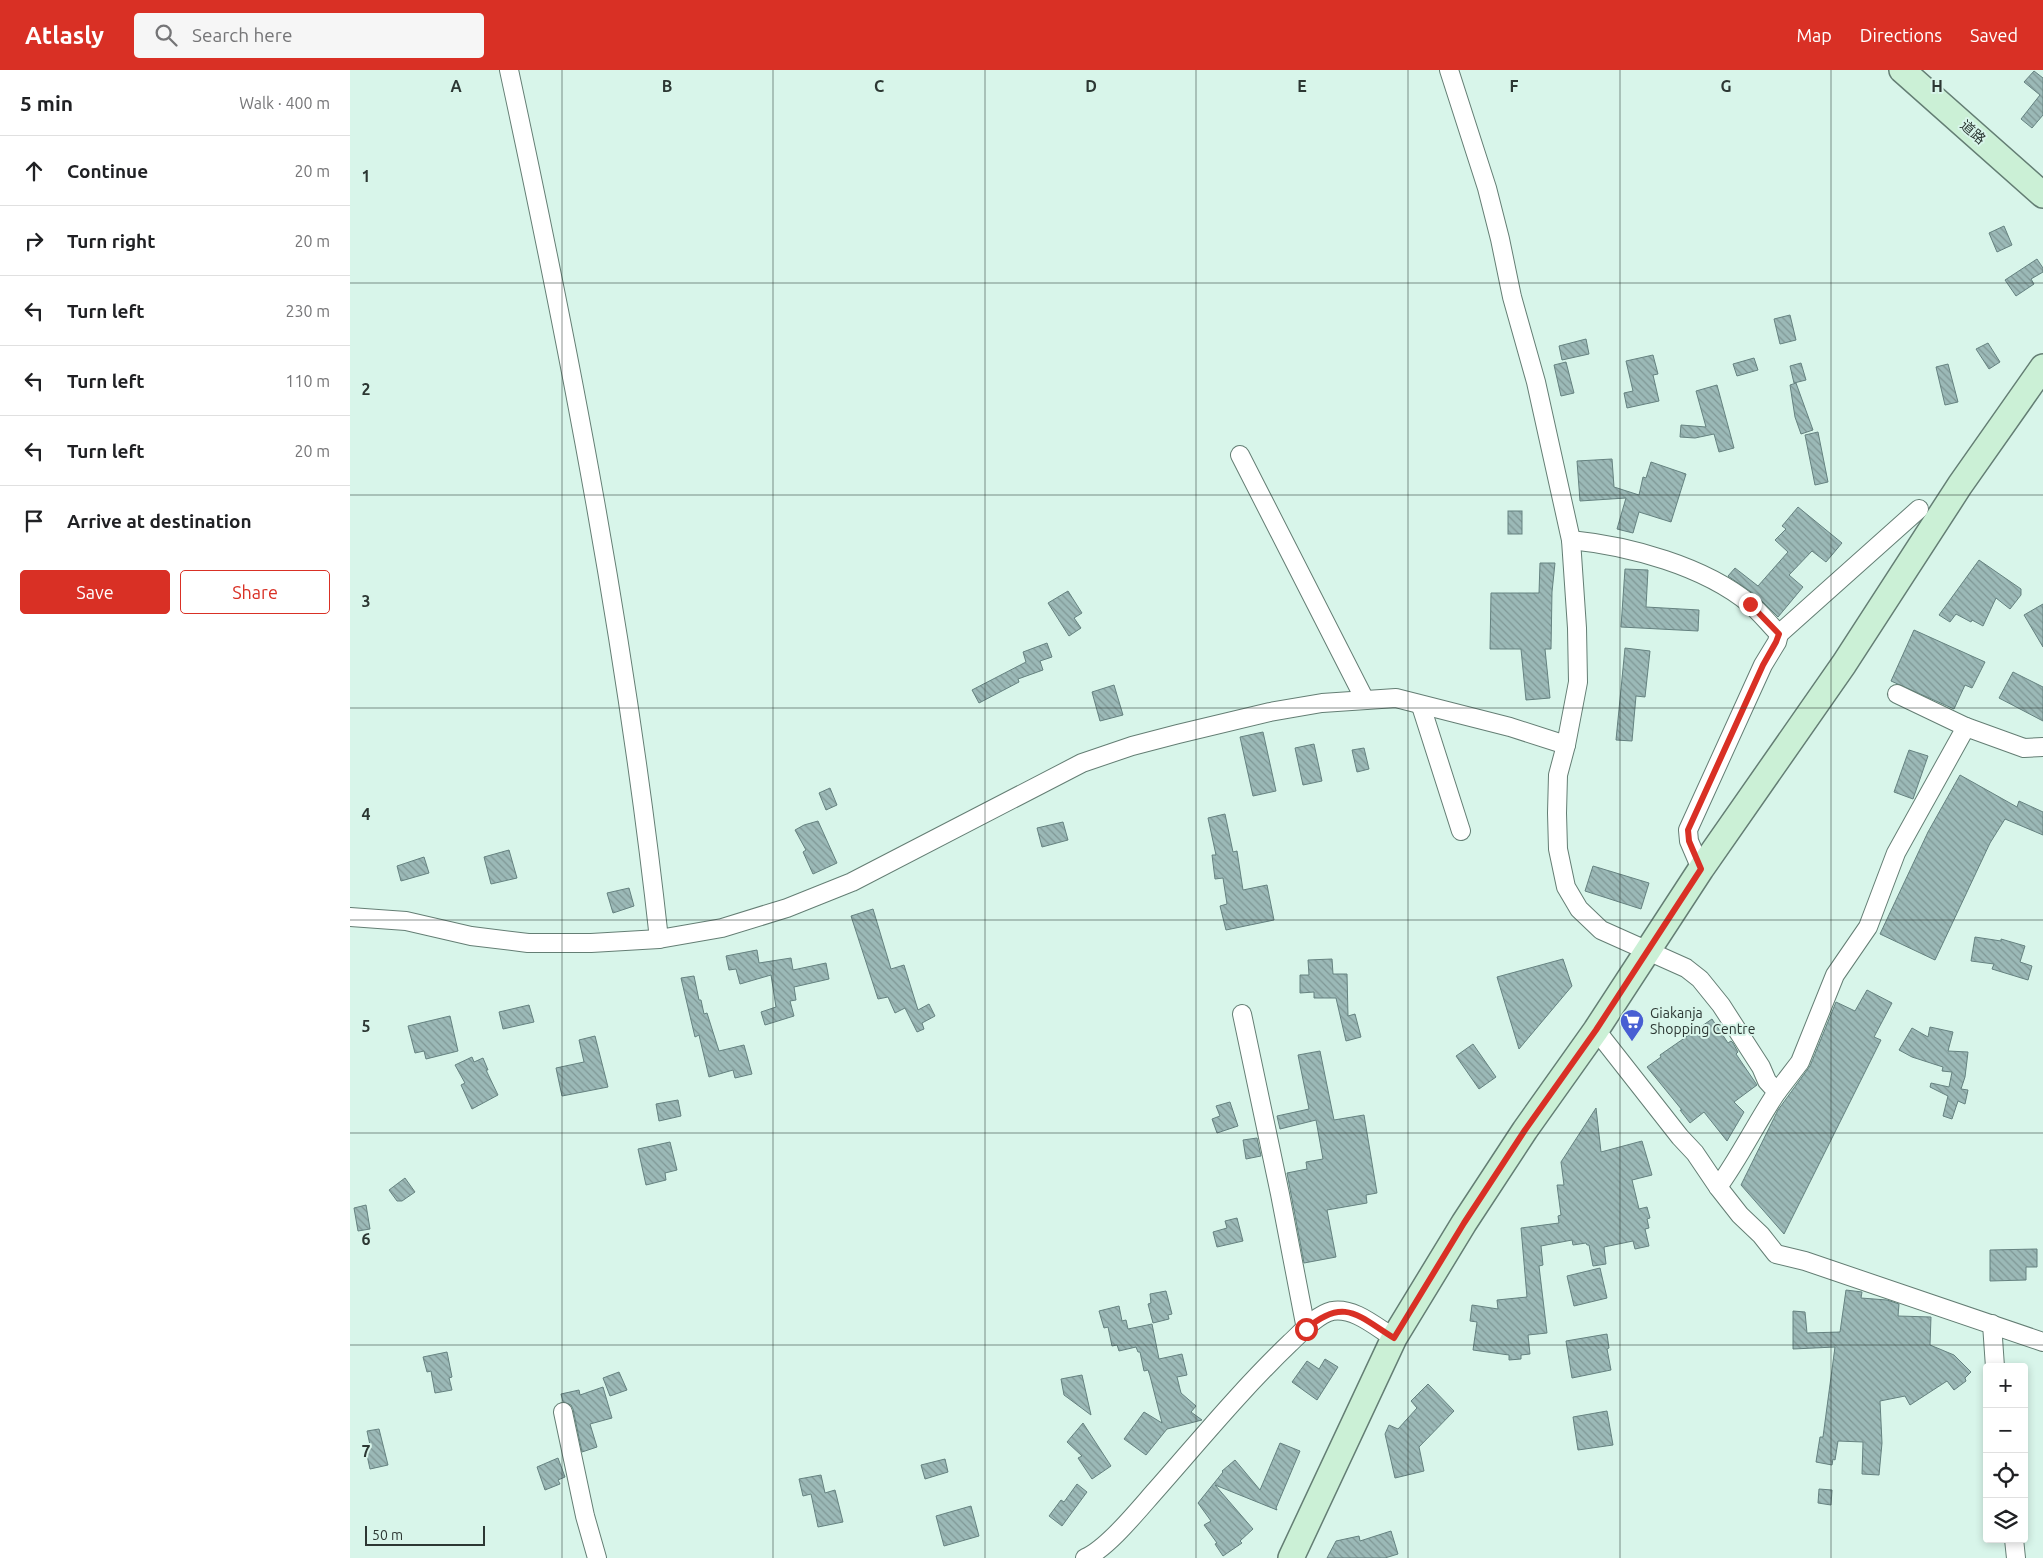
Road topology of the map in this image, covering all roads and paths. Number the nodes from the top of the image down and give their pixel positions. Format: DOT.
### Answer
graph roads {
  1 [pos="509,70"];
  2 [pos="1449,70"];
  3 [pos="1902,70"];
  4 [pos="2043,195"];
  5 [pos="2041,372"];
  6 [pos="1240,455"];
  7 [pos="1919,509"];
  8 [pos="1571,540"];
  9 [pos="1779,634"];
  10 [pos="1897,694"];
  11 [pos="1365,700"];
  12 [pos="1421,706"];
  13 [pos="1966,727"];
  14 [pos="1566,745"];
  15 [pos="2043,747"];
  16 [pos="1461,831"];
  17 [pos="1701,869"];
  18 [pos="350,917"];
  19 [pos="659,939"];
  20 [pos="1647,951"];
  21 [pos="1242,1014"];
  22 [pos="1596,1030"];
  23 [pos="1778,1092"];
  24 [pos="1718,1187"];
  25 [pos="1992,1324"];
  26 [pos="1306,1329"];
  27 [pos="1394,1338"];
  28 [pos="2043,1342"];
  29 [pos="1995,1363"];
  30 [pos="562,1412"];
  31 [pos="2014,1543"];
  32 [pos="597,1558"];
  33 [pos="1085,1558"];
  34 [pos="1292,1558"];
  35 [pos="2016,1558"];
  1 -- 19 [label="street"];
  2 -- 8 [label="street"];
  3 -- 4 [label="main road, 道路"];
  5 -- 17 [label="main road"];
  6 -- 11 [label="street"];
  7 -- 9 [label="street"];
  8 -- 9 [label="street"];
  8 -- 14 [label="street"];
  9 -- 17 [label="street"];
  10 -- 13 [label="street"];
  11 -- 12 [label="street"];
  11 -- 19 [label="street"];
  12 -- 14 [label="street"];
  12 -- 16 [label="street"];
  13 -- 15 [label="street"];
  13 -- 23 [label="street"];
  14 -- 20 [label="street"];
  17 -- 20 [label="main road"];
  18 -- 19 [label="street"];
  20 -- 22 [label="main road"];
  20 -- 23 [label="street"];
  21 -- 26 [label="street"];
  22 -- 24 [label="street"];
  22 -- 27 [label="main road"];
  23 -- 24 [label="street"];
  24 -- 25 [label="street"];
  25 -- 28 [label="street"];
  25 -- 29 [label="street"];
  26 -- 27 [label="street"];
  26 -- 33 [label="street"];
  27 -- 34 [label="main road"];
  30 -- 32 [label="street"];
  31 -- 35 [label="street"];
}
